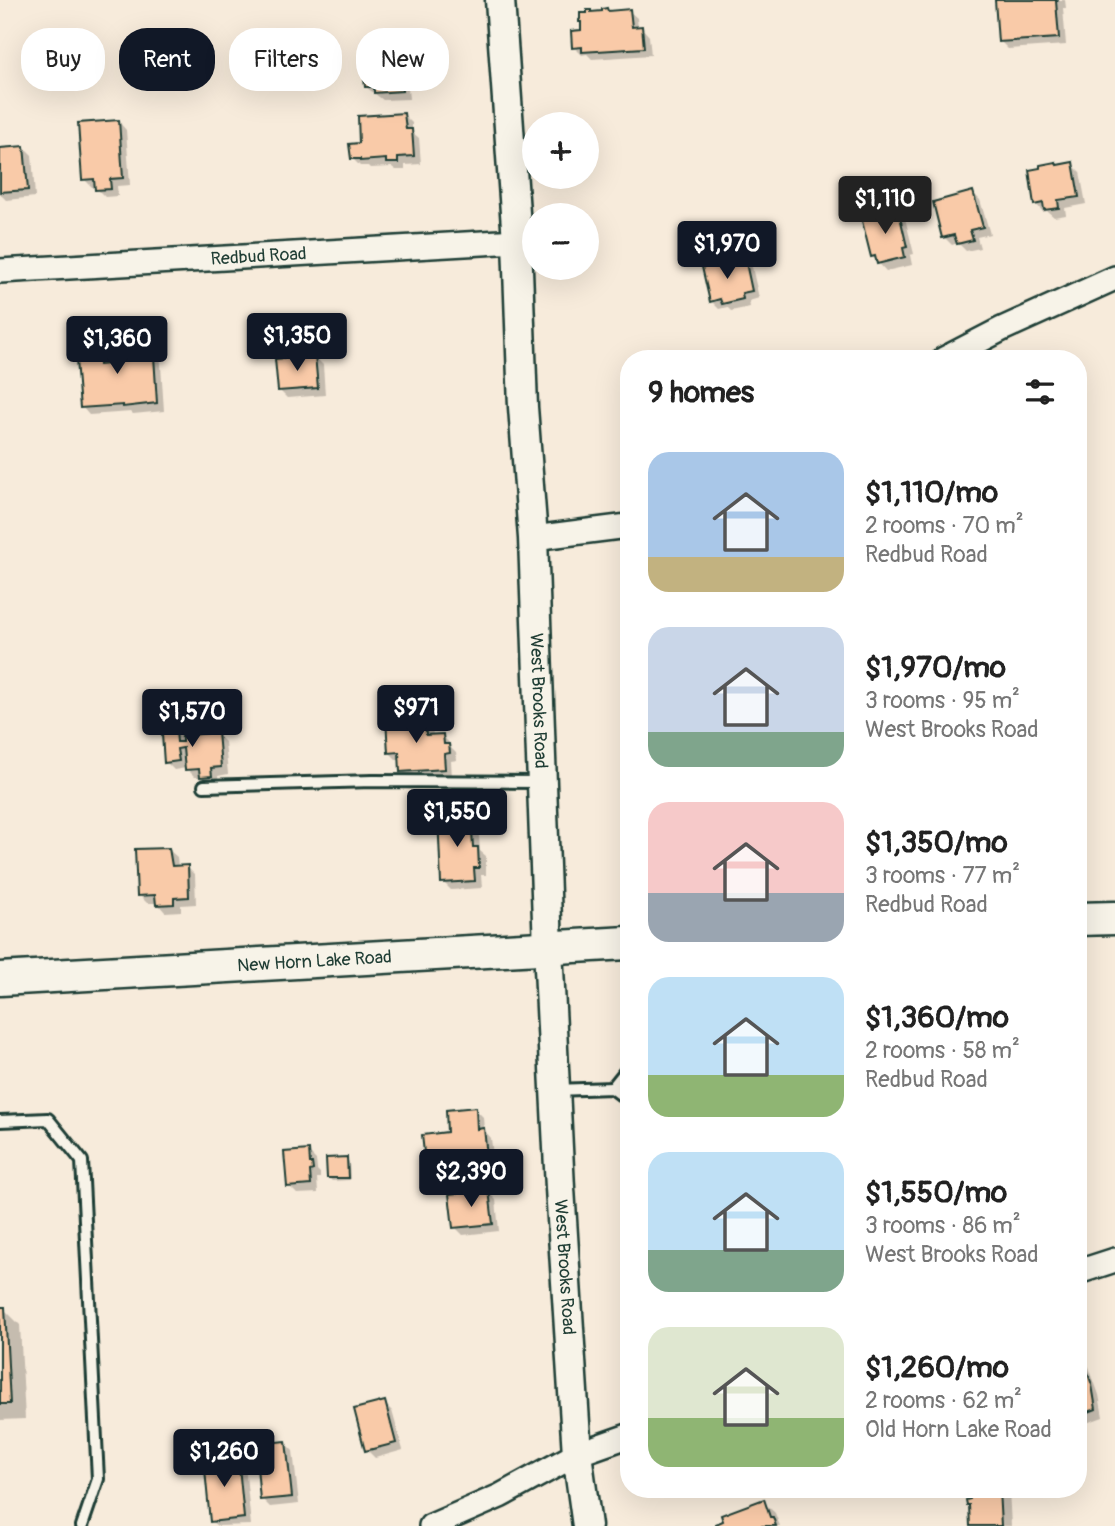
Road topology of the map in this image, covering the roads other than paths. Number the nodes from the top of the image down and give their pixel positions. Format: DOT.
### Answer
graph roads {
  1 [pos="500,0"];
  2 [pos="517,241"];
  3 [pos="0,271"];
  4 [pos="1115,278"];
  5 [pos="961,350"];
  6 [pos="620,527"];
  7 [pos="533,538"];
  8 [pos="542,782"];
  9 [pos="204,786"];
  10 [pos="1115,918"];
  11 [pos="1087,919"];
  12 [pos="620,944"];
  13 [pos="548,948"];
  14 [pos="0,979"];
  15 [pos="620,1078"];
  16 [pos="612,1088"];
  17 [pos="555,1090"];
  18 [pos="620,1094"];
  19 [pos="0,1121"];
  20 [pos="1115,1260"];
  21 [pos="1087,1269"];
  22 [pos="620,1439"];
  23 [pos="577,1454"];
  24 [pos="82,1526"];
  25 [pos="431,1526"];
  26 [pos="587,1526"];
  1 -- 2 [label="street, West Brooks Road"];
  2 -- 3 [label="street, Redbud Road"];
  2 -- 7 [label="street, West Brooks Road"];
  4 -- 5 [label="street"];
  6 -- 7 [label="street"];
  7 -- 8 [label="street, West Brooks Road"];
  8 -- 9 [label="lane"];
  8 -- 13 [label="street, West Brooks Road"];
  10 -- 11 [label="main road"];
  12 -- 13 [label="main road, New Horn Lake Road"];
  13 -- 14 [label="main road, New Horn Lake Road"];
  13 -- 17 [label="street, West Brooks Road"];
  15 -- 16 [label="lane"];
  16 -- 17 [label="lane"];
  16 -- 18 [label="lane"];
  17 -- 23 [label="street, West Brooks Road"];
  19 -- 24 [label="lane"];
  20 -- 21 [label="street"];
  22 -- 23 [label="street"];
  23 -- 25 [label="street"];
  23 -- 26 [label="street, West Brooks Road"];
}
